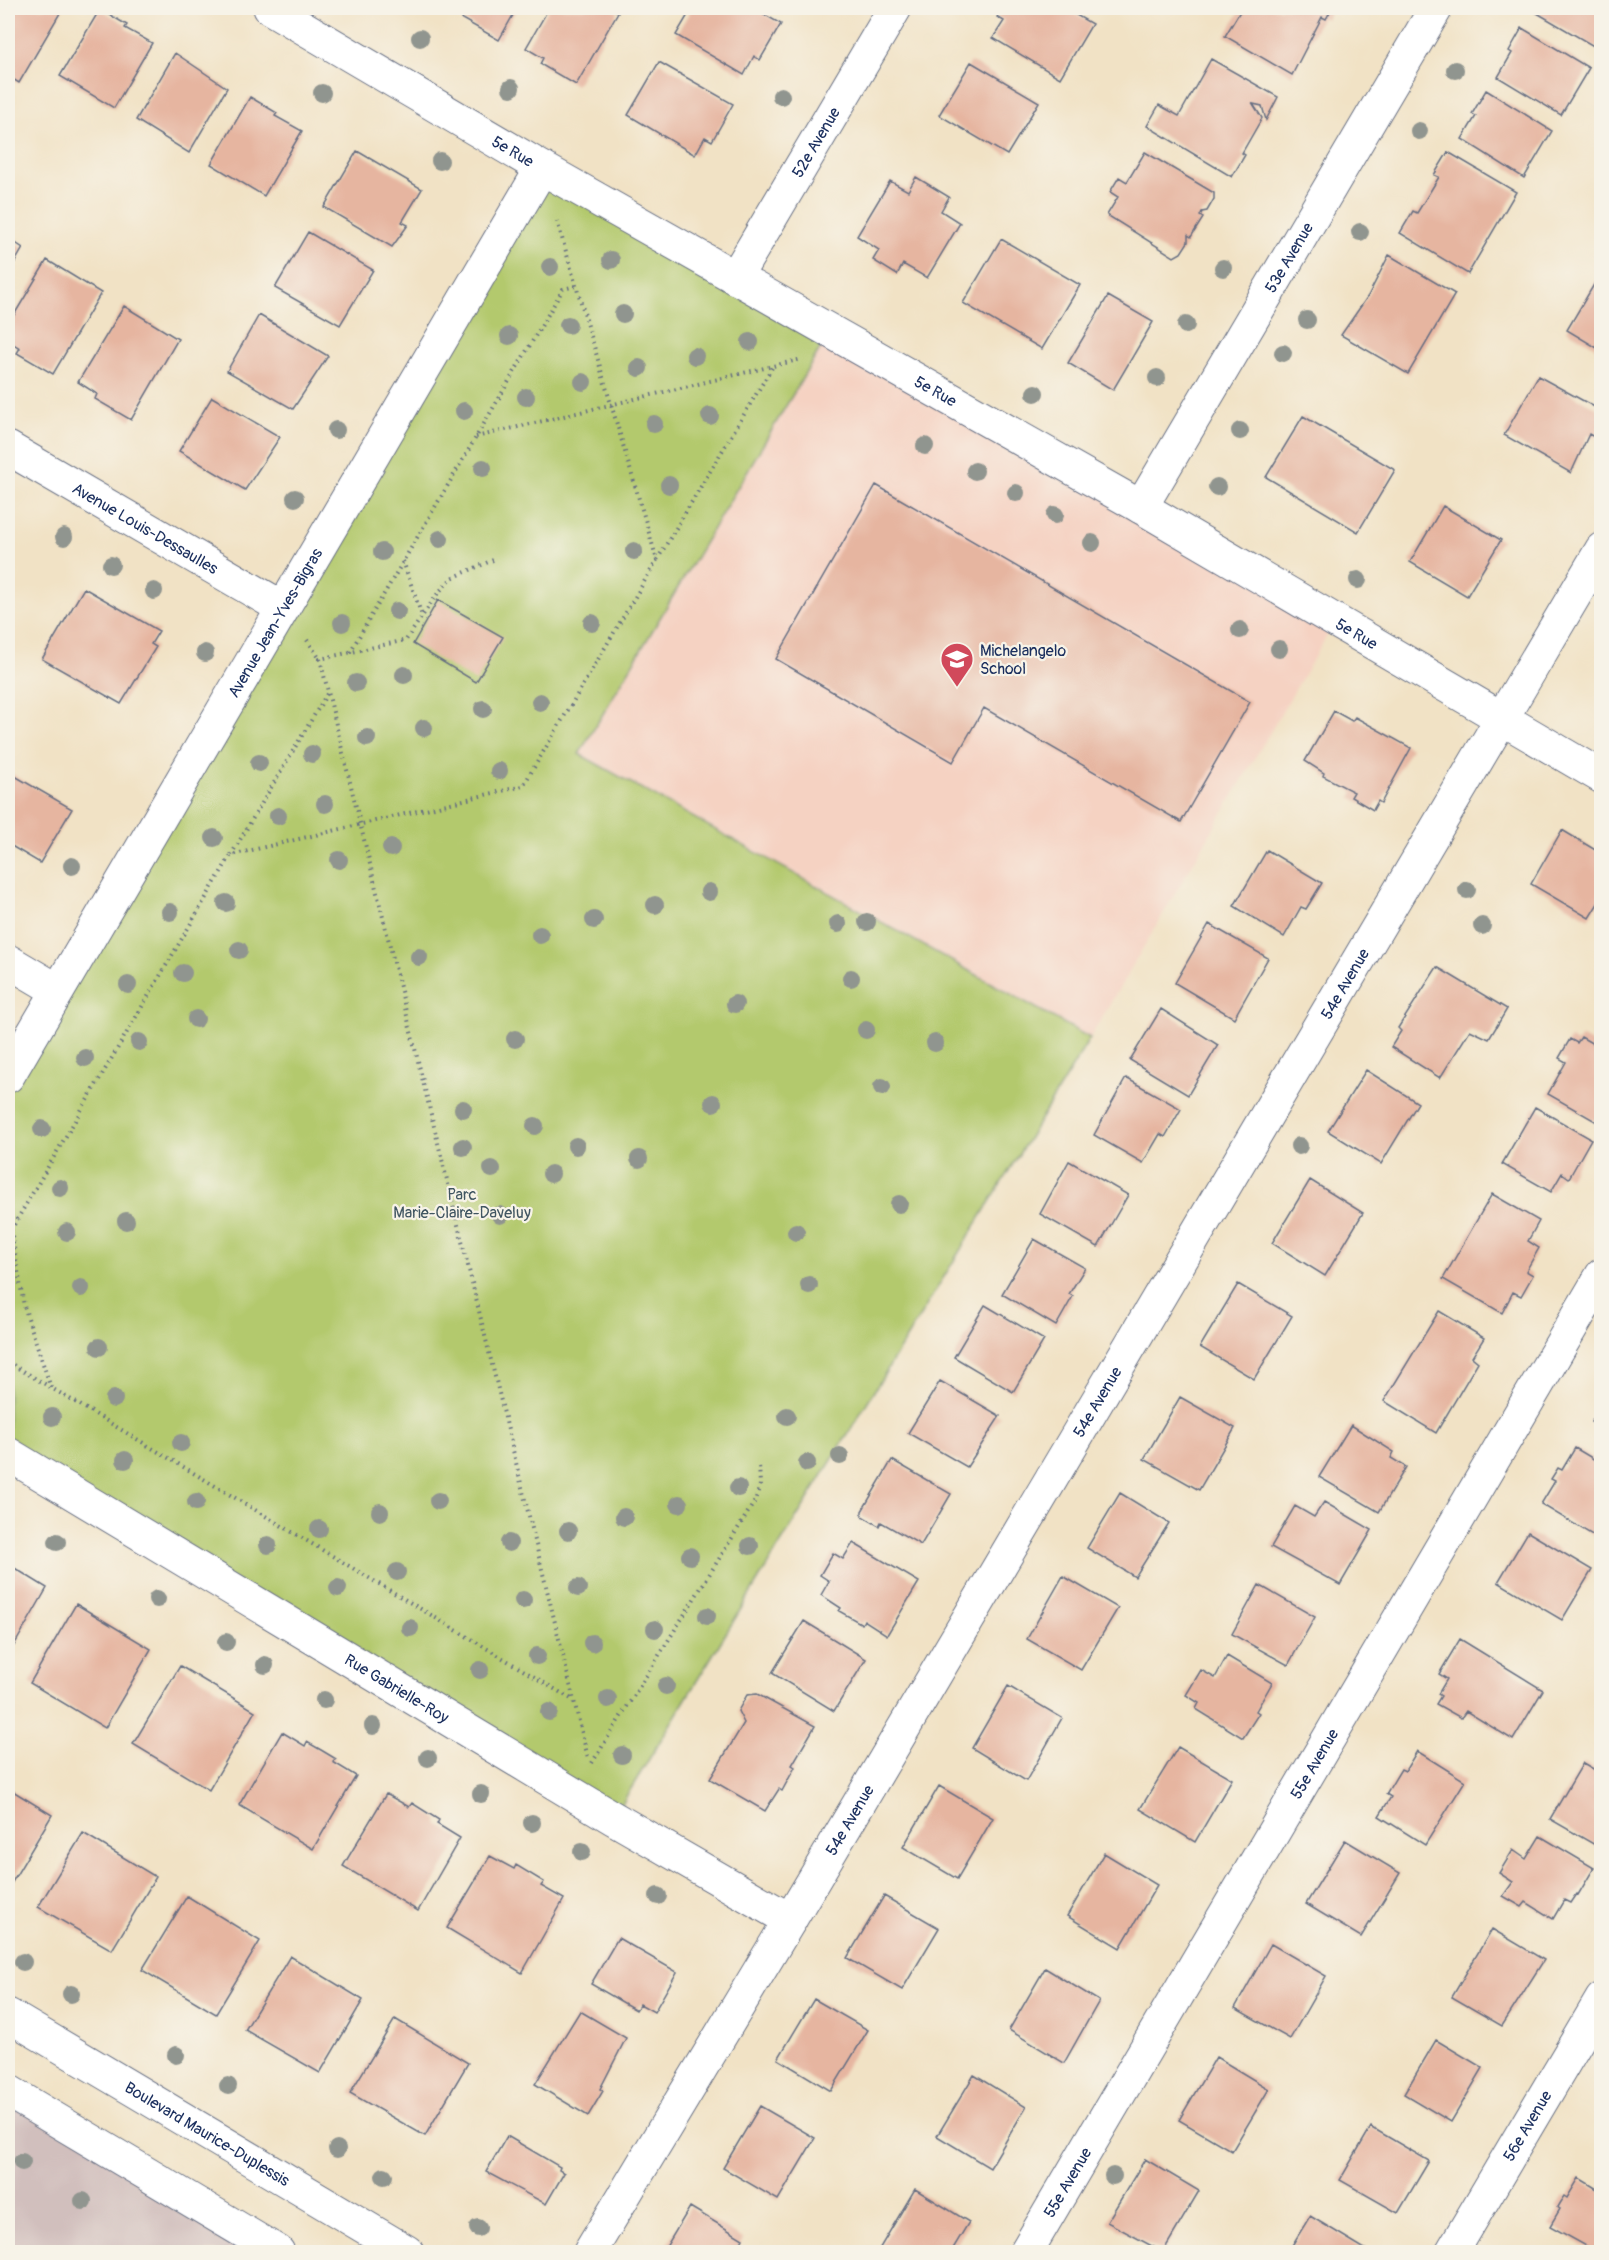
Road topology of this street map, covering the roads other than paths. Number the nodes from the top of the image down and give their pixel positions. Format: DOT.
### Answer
graph roads {
  1 [pos="270,8"];
  2 [pos="895,8"];
  3 [pos="1436,8"];
  4 [pos="542,168"];
  5 [pos="735,278"];
  6 [pos="8,448"];
  7 [pos="1141,507"];
  8 [pos="1602,549"];
  9 [pos="283,608"];
  10 [pos="1501,718"];
  11 [pos="1602,777"];
  12 [pos="8,960"];
  13 [pos="57,990"];
  14 [pos="8,1076"];
  15 [pos="1602,1275"];
  16 [pos="8,1454"];
  17 [pos="790,1920"];
  18 [pos="1602,1999"];
  19 [pos="8,2015"];
  20 [pos="8,2091"];
  21 [pos="278,2253"];
  22 [pos="407,2253"];
  23 [pos="590,2253"];
  24 [pos="1026,2253"];
  25 [pos="1452,2253"];
  1 -- 4 [label="street, 5e Rue"];
  2 -- 5 [label="street, 52e Avenue"];
  3 -- 7 [label="street, 53e Avenue"];
  4 -- 5 [label="street, 5e Rue"];
  4 -- 9 [label="street, Avenue Jean-Yves-Bigras"];
  5 -- 7 [label="street, 5e Rue"];
  6 -- 9 [label="street, Avenue Louis-Dessaulles"];
  7 -- 10 [label="street, 5e Rue"];
  8 -- 10 [label="street, 54e Avenue"];
  9 -- 13 [label="street, Avenue Jean-Yves-Bigras"];
  10 -- 11 [label="street, 5e Rue"];
  10 -- 17 [label="street, 54e Avenue"];
  12 -- 13 [label="street"];
  13 -- 14 [label="street, Avenue Jean-Yves-Bigras"];
  15 -- 24 [label="street, 55e Avenue"];
  16 -- 17 [label="street, Rue Gabrielle-Roy"];
  17 -- 23 [label="street, 54e Avenue"];
  18 -- 25 [label="street, 56e Avenue"];
  19 -- 22 [label="street, Boulevard Maurice-Duplessis"];
  20 -- 21 [label="street"];
}
